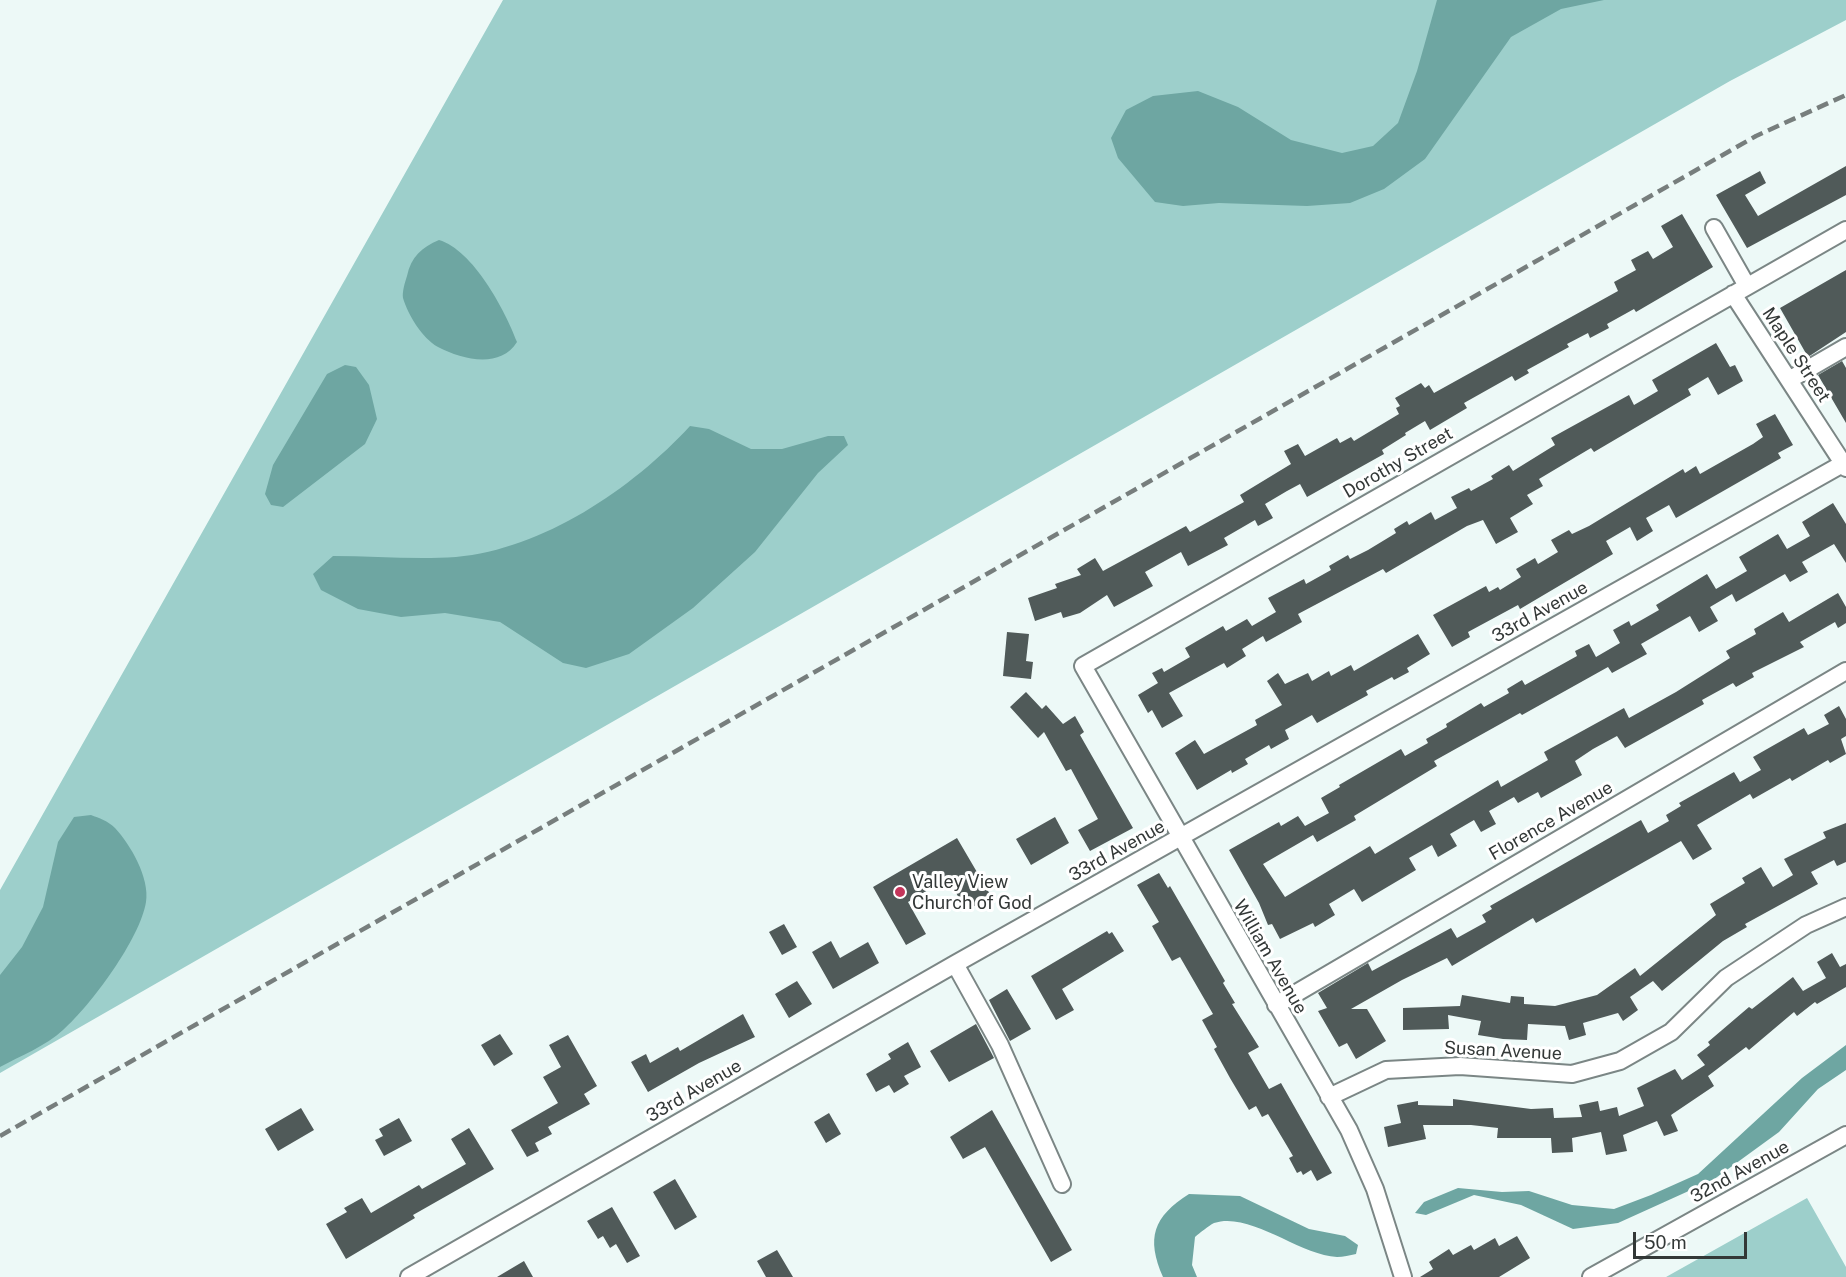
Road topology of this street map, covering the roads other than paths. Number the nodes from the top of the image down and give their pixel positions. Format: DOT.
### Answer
graph roads {
  1 [pos="1714,228"];
  2 [pos="1846,230"];
  3 [pos="1740,290"];
  4 [pos="1846,347"];
  5 [pos="1789,380"];
  6 [pos="1845,464"];
  7 [pos="1083,666"];
  8 [pos="1846,671"];
  9 [pos="1179,838"];
  10 [pos="1846,907"];
  11 [pos="955,963"];
  12 [pos="1276,1005"];
  13 [pos="1329,1097"];
  14 [pos="1846,1136"];
  15 [pos="1062,1184"];
  16 [pos="409,1277"];
  17 [pos="1403,1277"];
  18 [pos="1591,1277"];
  1 -- 3 [label="street, Maple Street"];
  2 -- 3 [label="street, Dorothy Street"];
  3 -- 5 [label="street, Maple Street"];
  3 -- 7 [label="street, Dorothy Street"];
  4 -- 5 [label="street"];
  5 -- 6 [label="street, Maple Street"];
  6 -- 9 [label="street, 33rd Avenue"];
  7 -- 9 [label="street, William Avenue"];
  8 -- 12 [label="street, Florence Avenue"];
  9 -- 11 [label="street, 33rd Avenue"];
  9 -- 12 [label="street, William Avenue"];
  10 -- 13 [label="street, Susan Avenue"];
  11 -- 15 [label="street"];
  11 -- 16 [label="street, 33rd Avenue"];
  12 -- 13 [label="street, William Avenue"];
  13 -- 17 [label="street, William Avenue"];
  14 -- 18 [label="street, 32nd Avenue"];
}
